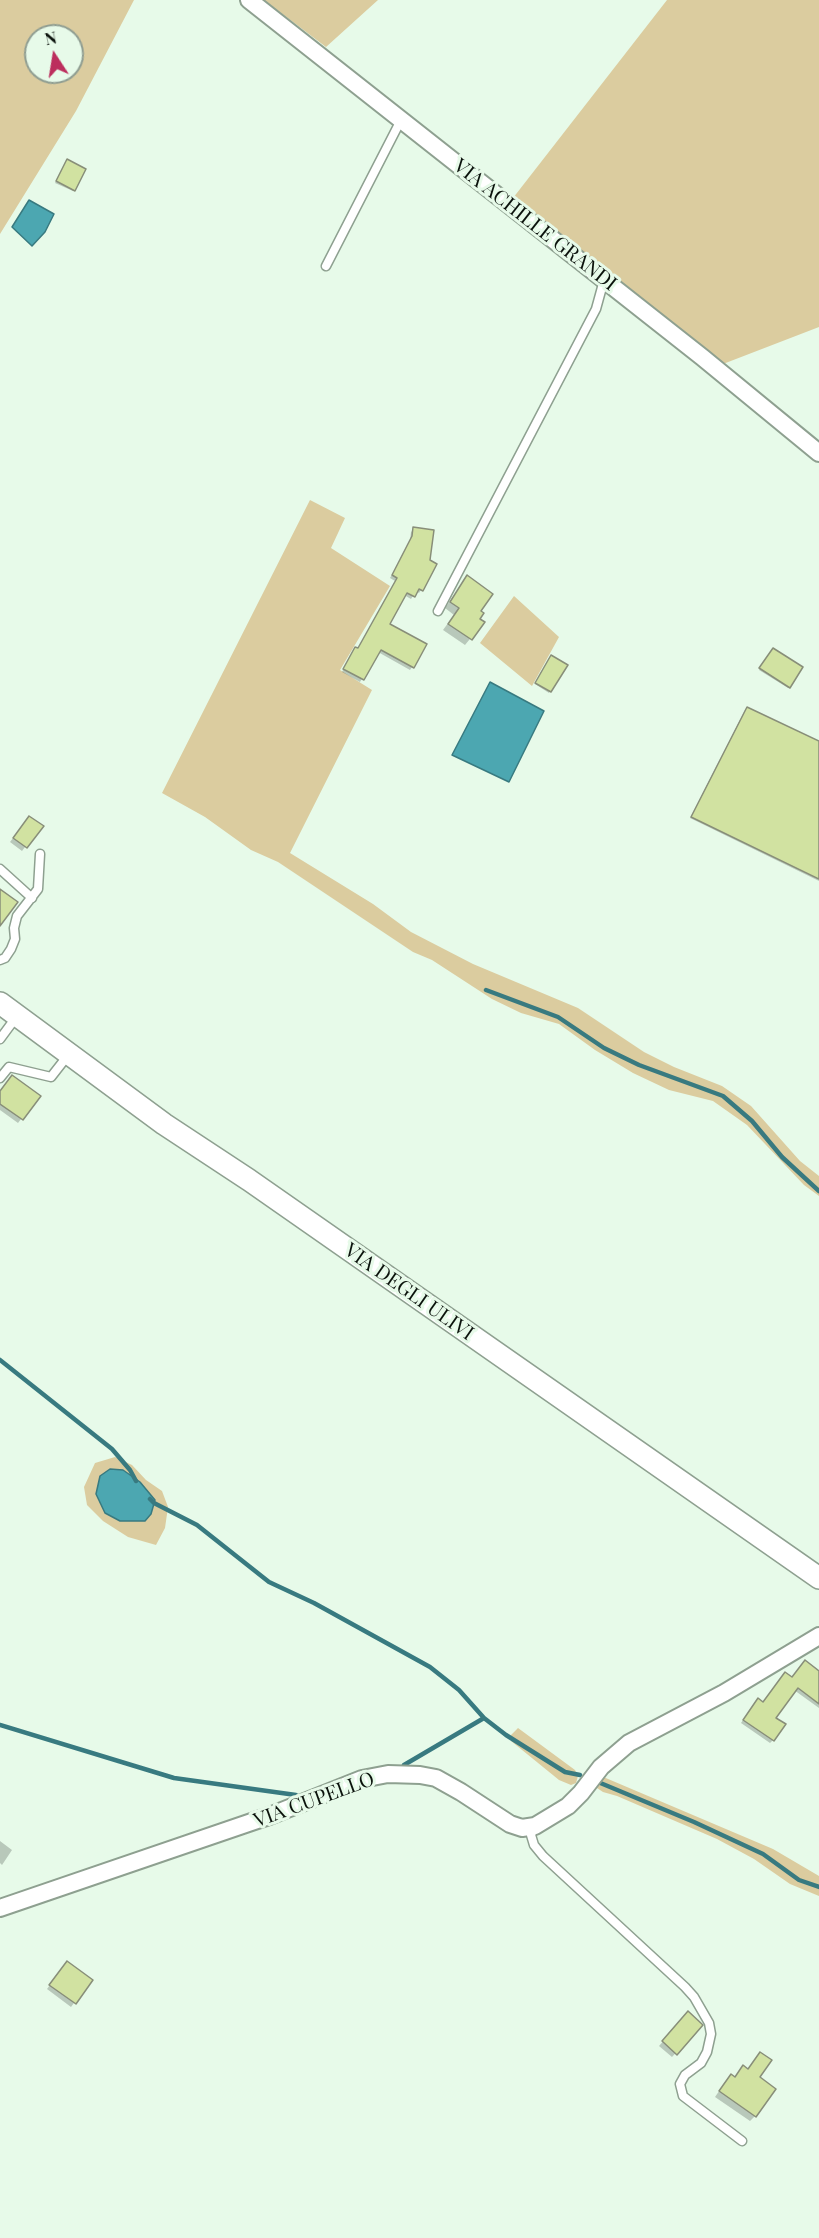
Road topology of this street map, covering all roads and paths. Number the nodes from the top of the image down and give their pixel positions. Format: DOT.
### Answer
graph roads {
  1 [pos="249,0"];
  2 [pos="401,120"];
  3 [pos="326,266"];
  4 [pos="604,280"];
  5 [pos="819,453"];
  6 [pos="438,611"];
  7 [pos="40,854"];
  8 [pos="0,869"];
  9 [pos="32,898"];
  10 [pos="0,960"];
  11 [pos="0,1003"];
  12 [pos="17,1016"];
  13 [pos="0,1039"];
  14 [pos="69,1054"];
  15 [pos="0,1078"];
  16 [pos="819,1578"];
  17 [pos="819,1635"];
  18 [pos="535,1826"];
  19 [pos="0,1908"];
  20 [pos="742,2141"];
  1 -- 2 [label="street, VIA ACHILLE GRANDI"];
  2 -- 3 [label="lane"];
  2 -- 4 [label="street, VIA ACHILLE GRANDI"];
  4 -- 5 [label="street, VIA ACHILLE GRANDI"];
  4 -- 6 [label="lane"];
  7 -- 9 [label="lane"];
  8 -- 9 [label="lane"];
  9 -- 10 [label="lane"];
  11 -- 12 [label="street, VIA DEGLI ULIVI"];
  12 -- 13 [label="lane"];
  12 -- 14 [label="street, VIA DEGLI ULIVI"];
  14 -- 15 [label="lane"];
  14 -- 16 [label="street, VIA DEGLI ULIVI"];
  17 -- 18 [label="street"];
  18 -- 19 [label="street, VIA CUPELLO"];
  18 -- 20 [label="lane"];
}
